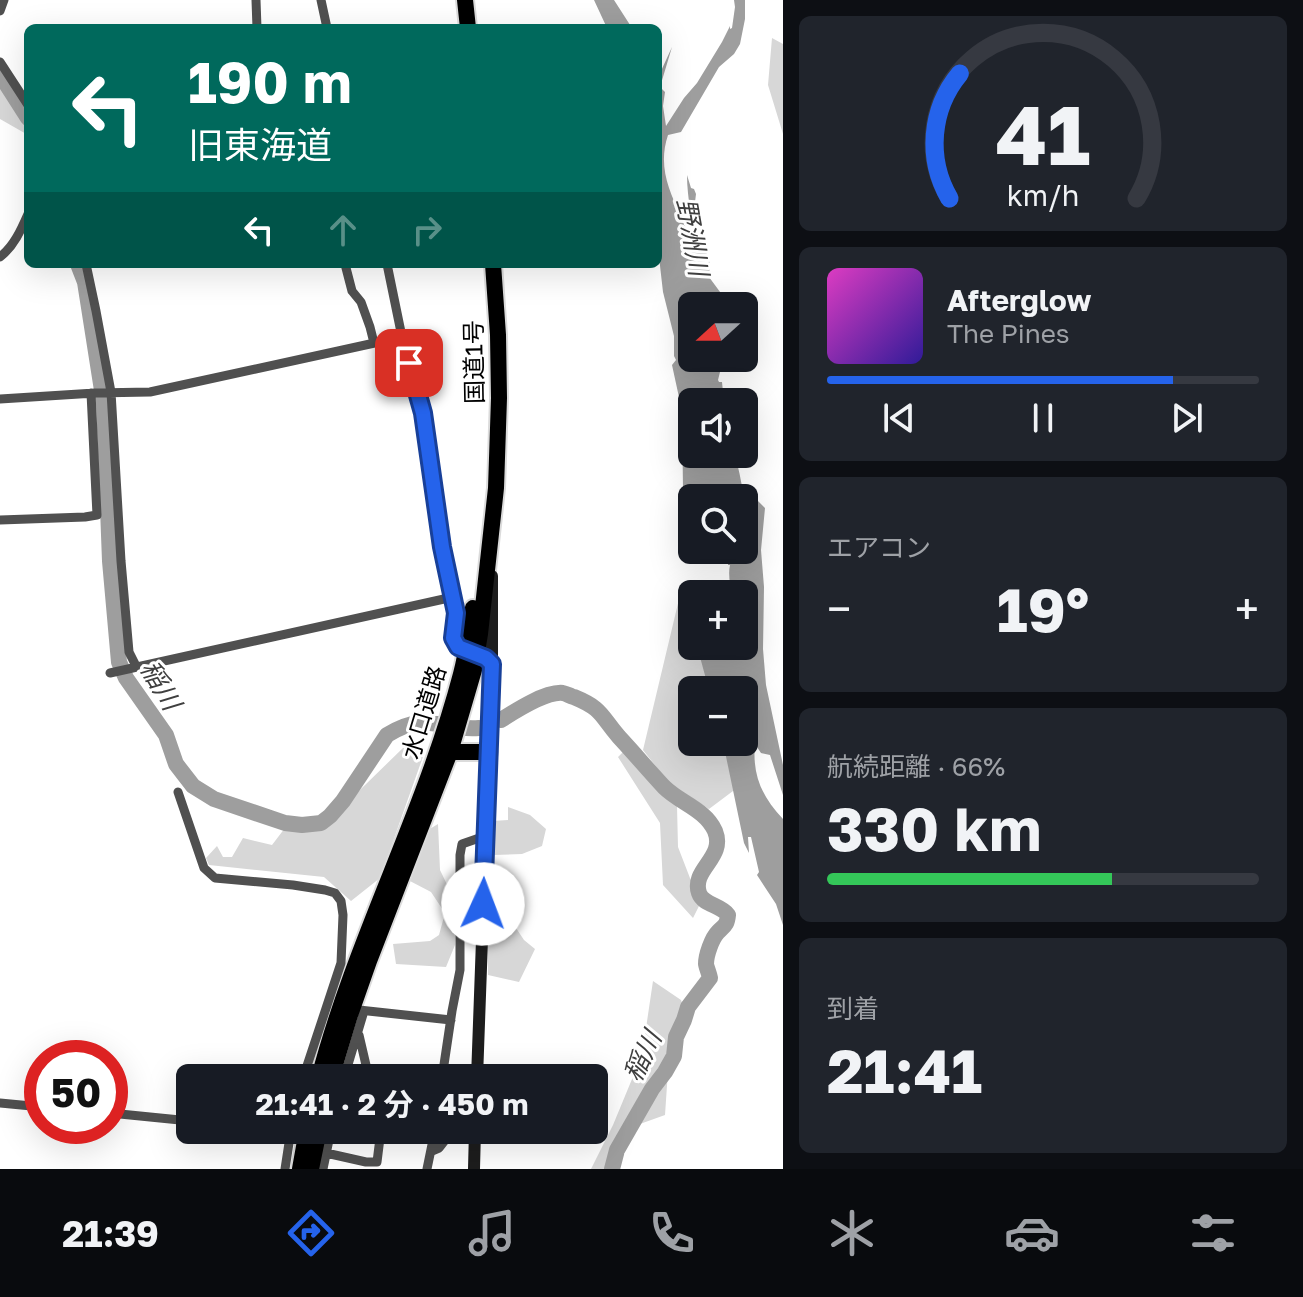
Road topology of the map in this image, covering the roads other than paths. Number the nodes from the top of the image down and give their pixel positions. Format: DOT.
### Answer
graph roads {
  1 [pos="4,0"];
  2 [pos="256,0"];
  3 [pos="321,0"];
  4 [pos="465,0"];
  5 [pos="0,11"];
  6 [pos="257,24"];
  7 [pos="326,24"];
  8 [pos="468,24"];
  9 [pos="0,62"];
  10 [pos="24,99"];
  11 [pos="24,222"];
  12 [pos="0,257"];
  13 [pos="87,268"];
  14 [pos="346,268"];
  15 [pos="388,268"];
  16 [pos="493,268"];
  17 [pos="402,337"];
  18 [pos="374,343"];
  19 [pos="109,392"];
  20 [pos="93,393"];
  21 [pos="0,399"];
  22 [pos="496,460"];
  23 [pos="0,520"];
  24 [pos="491,541"];
  25 [pos="453,597"];
  26 [pos="475,637"];
  27 [pos="133,667"];
  28 [pos="113,672"];
  29 [pos="449,734"];
  30 [pos="450,752"];
  31 [pos="489,752"];
  32 [pos="178,792"];
  33 [pos="485,836"];
  34 [pos="451,1020"];
  35 [pos="358,1032"];
  36 [pos="308,1064"];
  37 [pos="323,1064"];
  38 [pos="335,1064"];
  39 [pos="348,1064"];
  40 [pos="366,1064"];
  41 [pos="444,1064"];
  42 [pos="477,1064"];
  43 [pos="0,1103"];
  44 [pos="24,1105"];
  45 [pos="128,1115"];
  46 [pos="176,1120"];
  47 [pos="289,1144"];
  48 [pos="304,1144"];
  49 [pos="322,1144"];
  50 [pos="326,1144"];
  51 [pos="379,1144"];
  52 [pos="433,1144"];
  53 [pos="442,1144"];
  54 [pos="475,1144"];
  55 [pos="432,1151"];
  56 [pos="326,1153"];
  57 [pos="285,1169"];
  58 [pos="300,1169"];
  59 [pos="311,1169"];
  60 [pos="323,1169"];
  61 [pos="427,1169"];
  62 [pos="474,1169"];
  1 -- 5 [label="street"];
  2 -- 6 [label="street"];
  3 -- 7 [label="street"];
  4 -- 8 [label="highway"];
  9 -- 10 [label="street"];
  11 -- 12 [label="street"];
  13 -- 19 [label="street"];
  14 -- 18 [label="street"];
  15 -- 17 [label="street"];
  16 -- 22 [label="highway, 国道1号"];
  17 -- 18 [label="street"];
  17 -- 25 [label="street"];
  18 -- 19 [label="street"];
  19 -- 20 [label="street"];
  19 -- 27 [label="street"];
  20 -- 21 [label="street"];
  20 -- 23 [label="street"];
  22 -- 24 [label="highway, 水口道路"];
  22 -- 26 [label="highway, 水口道路"];
  24 -- 26 [label="highway, 水口道路"];
  24 -- 26 [label="main road"];
  25 -- 26 [label="street"];
  25 -- 27 [label="street"];
  26 -- 29 [label="highway, 水口道路"];
  26 -- 31 [label="main road"];
  27 -- 28 [label="street"];
  29 -- 30 [label="highway, 水口道路"];
  29 -- 37 [label="highway, 水口道路"];
  30 -- 31 [label="highway"];
  30 -- 38 [label="highway, 水口道路"];
  31 -- 33 [label="main road"];
  32 -- 36 [label="street"];
  33 -- 34 [label="street"];
  33 -- 42 [label="main road"];
  34 -- 35 [label="street"];
  34 -- 41 [label="street"];
  35 -- 39 [label="street"];
  35 -- 40 [label="street"];
  43 -- 44 [label="street"];
  45 -- 46 [label="street"];
  47 -- 57 [label="street"];
  48 -- 58 [label="highway"];
  49 -- 59 [label="highway"];
  50 -- 56 [label="street"];
  51 -- 56 [label="street"];
  52 -- 55 [label="street"];
  53 -- 55 [label="street"];
  54 -- 62 [label="main road"];
  55 -- 61 [label="street"];
  56 -- 60 [label="street"];
}
